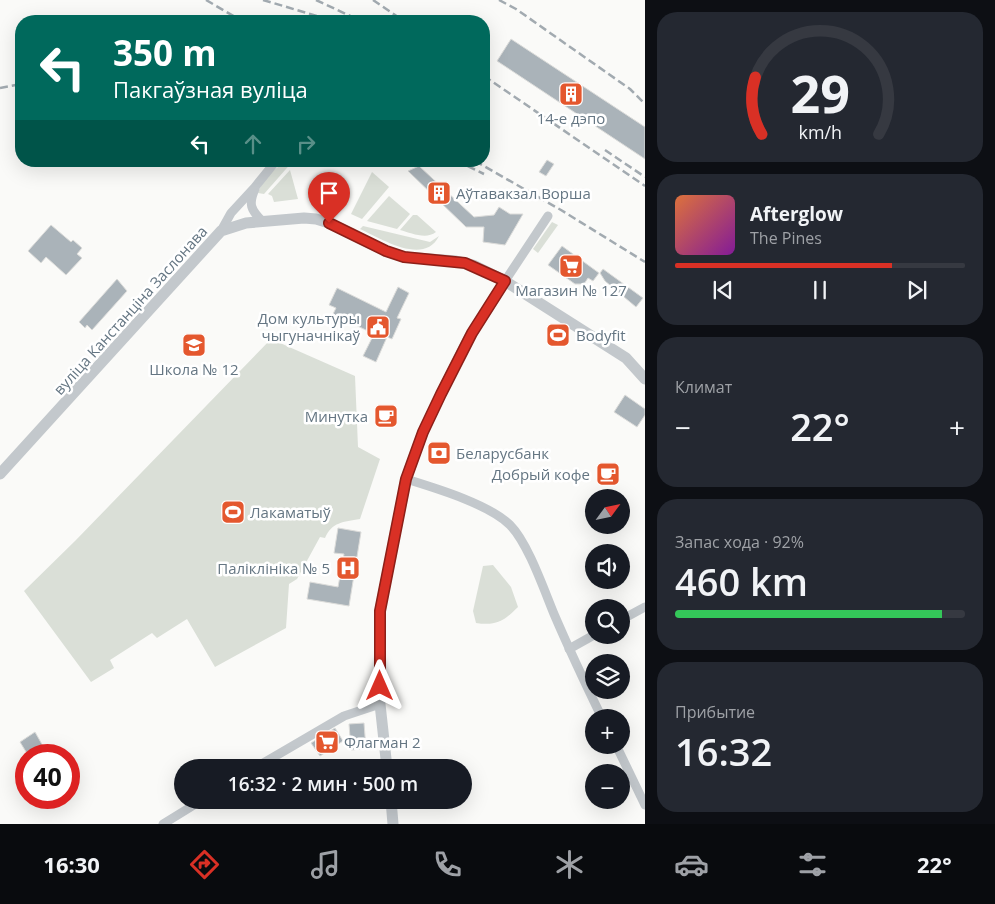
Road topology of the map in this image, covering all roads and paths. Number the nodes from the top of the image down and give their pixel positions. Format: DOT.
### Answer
graph roads {
  1 [pos="271,167"];
  2 [pos="255,187"];
  3 [pos="548,216"];
  4 [pos="262,221"];
  5 [pos="221,231"];
  6 [pos="505,281"];
  7 [pos="645,379"];
  8 [pos="0,474"];
  9 [pos="406,479"];
  10 [pos="645,607"];
  11 [pos="630,615"];
  12 [pos="585,640"];
  13 [pos="569,649"];
  14 [pos="380,704"];
  15 [pos="598,709"];
  16 [pos="620,754"];
  17 [pos="271,759"];
  18 [pos="386,759"];
  19 [pos="645,805"];
  20 [pos="187,809"];
  21 [pos="391,809"];
  22 [pos="163,824"];
  23 [pos="393,824"];
  1 -- 2 [label="street, вуліца Канстанціна Заслонава"];
  2 -- 4 [label="street"];
  2 -- 5 [label="street, вуліца Канстанціна Заслонава"];
  3 -- 6 [label="street"];
  4 -- 5 [label="street"];
  4 -- 6 [label="street"];
  5 -- 8 [label="street, вуліца Канстанціна Заслонава"];
  6 -- 7 [label="street"];
  6 -- 9 [label="street"];
  9 -- 13 [label="street"];
  9 -- 14 [label="street"];
  10 -- 11 [label="street"];
  12 -- 13 [label="street"];
  13 -- 15 [label="street"];
  14 -- 17 [label="street"];
  14 -- 18 [label="street"];
  16 -- 19 [label="street"];
  20 -- 22 [label="street"];
  21 -- 23 [label="street"];
}
